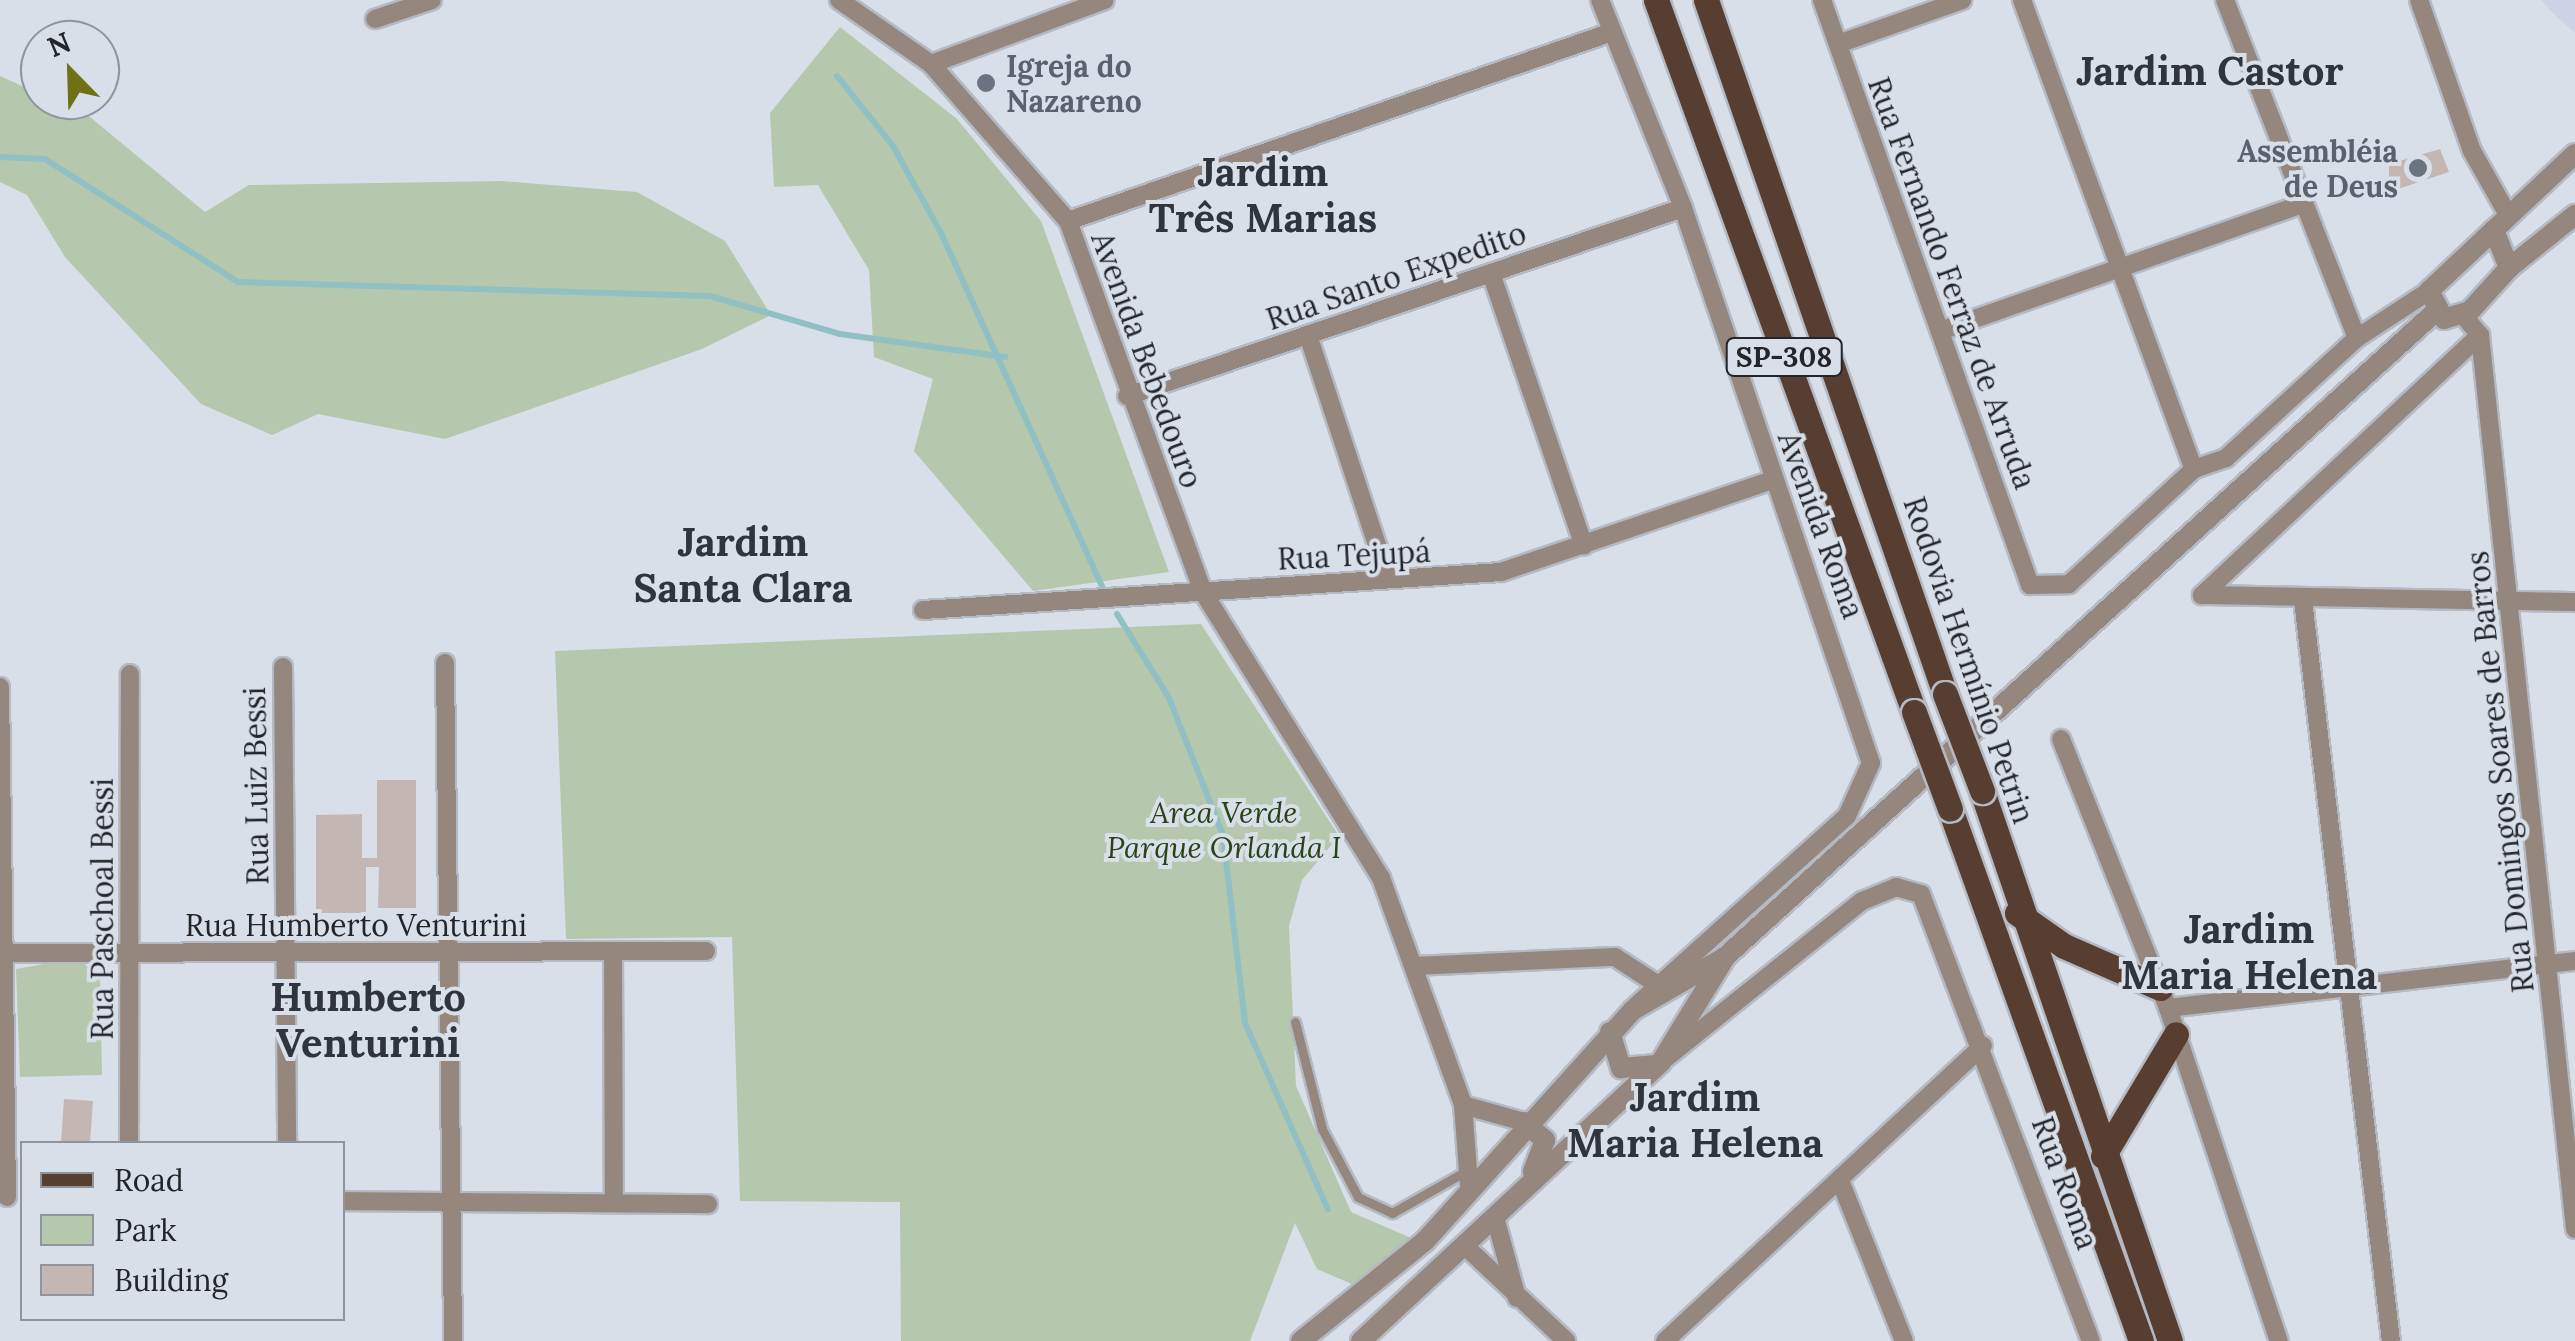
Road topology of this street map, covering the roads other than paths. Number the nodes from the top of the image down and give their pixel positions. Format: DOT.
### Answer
graph roads {
  1 [pos="432,0"];
  2 [pos="839,0"];
  3 [pos="1105,0"];
  4 [pos="1600,0"];
  5 [pos="1656,0"];
  6 [pos="1706,0"];
  7 [pos="1724,0"];
  8 [pos="1822,0"];
  9 [pos="1962,0"];
  10 [pos="2022,0"];
  11 [pos="2225,0"];
  12 [pos="2418,0"];
  13 [pos="376,18"];
  14 [pos="1612,32"];
  15 [pos="1838,44"];
  16 [pos="931,64"];
  17 [pos="1744,102"];
  18 [pos="2575,154"];
  19 [pos="2303,204"];
  20 [pos="1683,208"];
  21 [pos="2575,215"];
  22 [pos="1068,221"];
  23 [pos="2501,222"];
  24 [pos="2510,268"];
  25 [pos="2118,270"];
  26 [pos="1491,273"];
  27 [pos="2429,291"];
  28 [pos="2434,313"];
  29 [pos="2463,315"];
  30 [pos="1940,331"];
  31 [pos="1308,334"];
  32 [pos="2480,335"];
  33 [pos="2357,338"];
  34 [pos="1126,396"];
  35 [pos="2194,469"];
  36 [pos="1773,480"];
  37 [pos="1584,546"];
  38 [pos="1388,578"];
  39 [pos="1203,592"];
  40 [pos="2304,600"];
  41 [pos="2508,600"];
  42 [pos="2575,602"];
  43 [pos="923,610"];
  44 [pos="445,663"];
  45 [pos="282,667"];
  46 [pos="130,674"];
  47 [pos="2,689"];
  48 [pos="2061,739"];
  49 [pos="2,820"];
  50 [pos="2017,913"];
  51 [pos="6,952"];
  52 [pos="285,952"];
  53 [pos="449,952"];
  54 [pos="612,952"];
  55 [pos="706,952"];
  56 [pos="130,954"];
  57 [pos="1724,957"];
  58 [pos="2575,961"];
  59 [pos="2550,964"];
  60 [pos="1414,966"];
  61 [pos="1655,983"];
  62 [pos="2350,991"];
  63 [pos="2164,998"];
  64 [pos="1633,1010"];
  65 [pos="3,1011"];
  66 [pos="1295,1022"];
  67 [pos="1610,1032"];
  68 [pos="2176,1034"];
  69 [pos="1983,1046"];
  70 [pos="1661,1062"];
  71 [pos="1463,1105"];
  72 [pos="1524,1122"];
  73 [pos="129,1141"];
  74 [pos="287,1141"];
  75 [pos="2103,1156"];
  76 [pos="1470,1177"];
  77 [pos="1841,1183"];
  78 [pos="1518,1193"];
  79 [pos="10,1196"];
  80 [pos="345,1200"];
  81 [pos="452,1200"];
  82 [pos="614,1203"];
  83 [pos="708,1204"];
  84 [pos="1495,1217"];
  85 [pos="2575,1229"];
  86 [pos="1466,1246"];
  87 [pos="1519,1303"];
  88 [pos="2276,1336"];
  89 [pos="1366,1339"];
  90 [pos="453,1341"];
  91 [pos="1302,1341"];
  92 [pos="1566,1341"];
  93 [pos="1664,1341"];
  94 [pos="1904,1341"];
  95 [pos="2091,1341"];
  96 [pos="2141,1341"];
  97 [pos="2170,1341"];
  98 [pos="2391,1341"];
  1 -- 13 [label="street"];
  2 -- 16 [label="street, Avenida Bebedouro"];
  3 -- 16 [label="street"];
  4 -- 14 [label="street, Avenida Roma"];
  5 -- 96 [label="main road, SP-308, bridge"];
  6 -- 17 [label="main road, Rodovia Hermínio Petrin / SP-308"];
  7 -- 17 [label="main road"];
  8 -- 15 [label="street, Rua Fernando Ferraz de Arruda"];
  9 -- 15 [label="street"];
  10 -- 25 [label="street"];
  11 -- 19 [label="street"];
  12 -- 23 [label="street"];
  14 -- 20 [label="street, Avenida Roma"];
  14 -- 22 [label="street"];
  15 -- 30 [label="street, Rua Fernando Ferraz de Arruda"];
  16 -- 22 [label="street, Avenida Bebedouro"];
  17 -- 50 [label="main road, Rodovia Hermínio Petrin / SP-308, bridge"];
  18 -- 23 [label="street"];
  19 -- 25 [label="street"];
  19 -- 33 [label="street"];
  20 -- 26 [label="street, Rua Santo Expedito"];
  20 -- 36 [label="street, Avenida Roma"];
  21 -- 24 [label="street"];
  22 -- 34 [label="street, Avenida Bebedouro"];
  23 -- 24 [label="street"];
  23 -- 27 [label="street"];
  24 -- 29 [label="street"];
  25 -- 30 [label="street"];
  25 -- 35 [label="street"];
  26 -- 31 [label="street, Rua Santo Expedito"];
  26 -- 37 [label="street"];
  27 -- 28 [label="street"];
  27 -- 33 [label="street"];
  28 -- 29 [label="street"];
  28 -- 57 [label="street"];
  29 -- 32 [label="street"];
  30 -- 35 [label="street, Rua Fernando Ferraz de Arruda"];
  31 -- 34 [label="street, Rua Santo Expedito"];
  31 -- 38 [label="street"];
  32 -- 40 [label="street"];
  32 -- 41 [label="street, Rua Domingos Soares de Barros"];
  33 -- 35 [label="street"];
  34 -- 39 [label="street, Avenida Bebedouro"];
  36 -- 37 [label="street, Rua Tejupá"];
  36 -- 61 [label="street, Avenida Roma"];
  37 -- 38 [label="street, Rua Tejupá"];
  38 -- 39 [label="street, Rua Tejupá"];
  39 -- 43 [label="street, Rua Tejupá"];
  39 -- 60 [label="street, Avenida Bebedouro"];
  40 -- 41 [label="street"];
  40 -- 62 [label="street"];
  41 -- 42 [label="street"];
  41 -- 59 [label="street, Rua Domingos Soares de Barros"];
  44 -- 53 [label="street"];
  45 -- 52 [label="street, Rua Luiz Bessi"];
  46 -- 56 [label="street, Rua Paschoal Bessi"];
  47 -- 49 [label="street"];
  48 -- 63 [label="street"];
  49 -- 51 [label="street"];
  50 -- 63 [label="main road"];
  50 -- 75 [label="main road, Rodovia Hermínio Petrin / SP-308"];
  51 -- 56 [label="street, Rua Humberto Venturini"];
  51 -- 65 [label="street"];
  52 -- 53 [label="street, Rua Humberto Venturini"];
  52 -- 56 [label="street, Rua Humberto Venturini"];
  52 -- 74 [label="street, Rua Luiz Bessi"];
  53 -- 54 [label="street, Rua Humberto Venturini"];
  53 -- 81 [label="street"];
  54 -- 55 [label="street, Rua Humberto Venturini"];
  54 -- 82 [label="street"];
  56 -- 73 [label="street, Rua Paschoal Bessi"];
  57 -- 64 [label="street"];
  57 -- 70 [label="street"];
  58 -- 59 [label="street"];
  59 -- 62 [label="street"];
  59 -- 85 [label="street, Rua Domingos Soares de Barros"];
  60 -- 61 [label="street"];
  60 -- 71 [label="street, Avenida Bebedouro"];
  61 -- 64 [label="street"];
  62 -- 63 [label="street"];
  62 -- 98 [label="street"];
  63 -- 68 [label="street"];
  64 -- 67 [label="street"];
  65 -- 79 [label="street"];
  66 -- 76 [label="lane"];
  67 -- 70 [label="street"];
  67 -- 72 [label="street"];
  68 -- 75 [label="main road"];
  68 -- 88 [label="street"];
  69 -- 70 [label="street"];
  69 -- 77 [label="street"];
  69 -- 95 [label="street, Rua Roma"];
  70 -- 78 [label="street"];
  71 -- 72 [label="street"];
  71 -- 76 [label="street, Avenida Bebedouro"];
  72 -- 76 [label="street"];
  72 -- 78 [label="street"];
  75 -- 97 [label="main road, Rodovia Hermínio Petrin / SP-308"];
  76 -- 91 [label="street"];
  77 -- 93 [label="street"];
  77 -- 94 [label="street"];
  78 -- 84 [label="street"];
  80 -- 81 [label="street"];
  81 -- 82 [label="street"];
  81 -- 90 [label="street"];
  82 -- 83 [label="street"];
  84 -- 86 [label="street"];
  84 -- 87 [label="street"];
  86 -- 87 [label="street"];
  86 -- 89 [label="street"];
  87 -- 92 [label="street"];
}
